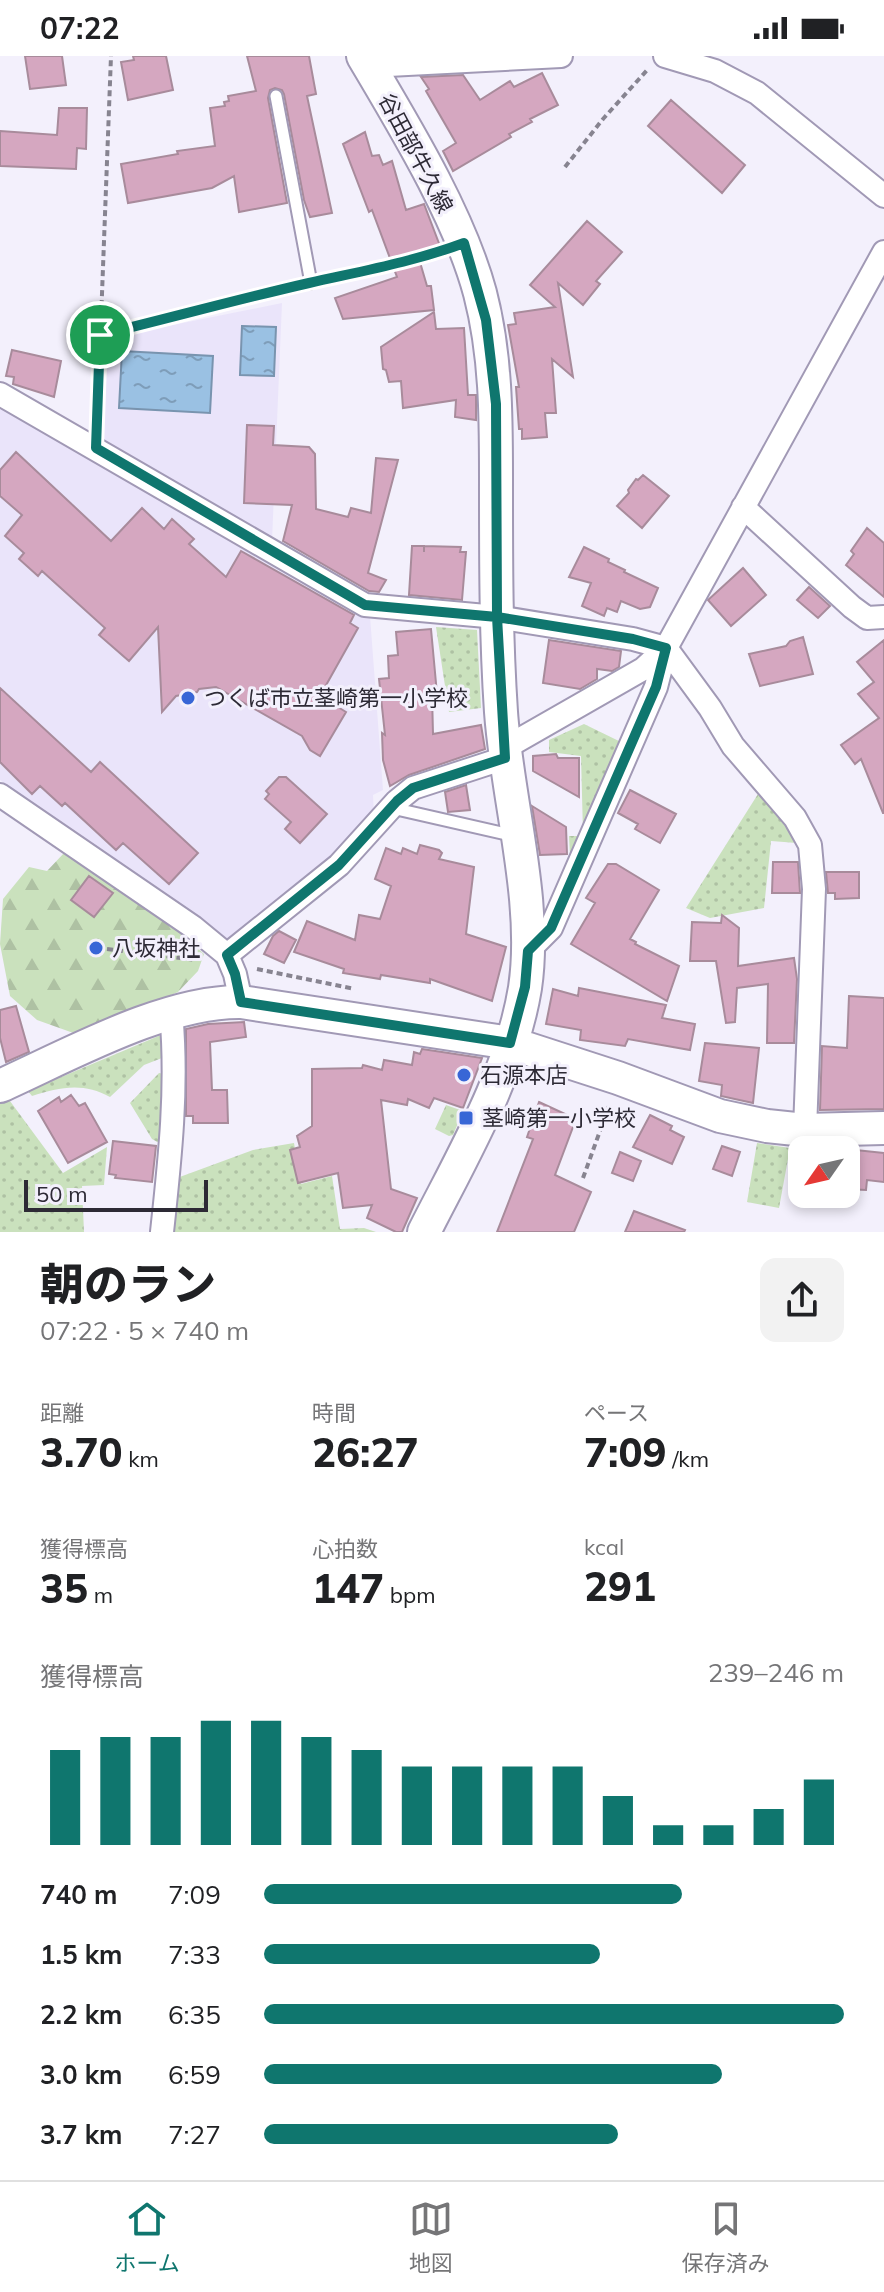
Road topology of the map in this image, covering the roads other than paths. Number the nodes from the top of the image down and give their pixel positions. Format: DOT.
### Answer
graph roads {
  1 [pos="561,56"];
  2 [pos="366,61"];
  3 [pos="657,61"];
  4 [pos="276,96"];
  5 [pos="884,196"];
  6 [pos="884,252"];
  7 [pos="311,283"];
  8 [pos="0,394"];
  9 [pos="743,507"];
  10 [pos="497,617"];
  11 [pos="884,617"];
  12 [pos="666,648"];
  13 [pos="505,753"];
  14 [pos="0,795"];
  15 [pos="391,808"];
  16 [pos="516,836"];
  17 [pos="528,951"];
  18 [pos="217,958"];
  19 [pos="241,1002"];
  20 [pos="171,1012"];
  21 [pos="510,1043"];
  22 [pos="0,1086"];
  23 [pos="884,1128"];
  24 [pos="805,1130"];
  25 [pos="162,1232"];
  26 [pos="424,1232"];
  1 -- 2 [label="street"];
  2 -- 10 [label="main road, 谷田部牛久線"];
  3 -- 5 [label="street"];
  4 -- 7 [label="lane"];
  6 -- 9 [label="street"];
  8 -- 10 [label="street"];
  9 -- 11 [label="street"];
  9 -- 12 [label="street"];
  10 -- 12 [label="street"];
  10 -- 13 [label="main road, 谷田部牛久線"];
  12 -- 13 [label="street"];
  12 -- 17 [label="street"];
  12 -- 24 [label="street"];
  13 -- 15 [label="street"];
  13 -- 16 [label="main road, 谷田部牛久線"];
  14 -- 18 [label="street"];
  15 -- 16 [label="lane"];
  15 -- 18 [label="street"];
  16 -- 17 [label="main road, 谷田部牛久線"];
  17 -- 21 [label="main road, 谷田部牛久線"];
  18 -- 19 [label="street"];
  19 -- 20 [label="main road"];
  19 -- 21 [label="main road"];
  20 -- 22 [label="main road"];
  20 -- 25 [label="street"];
  21 -- 24 [label="main road"];
  21 -- 26 [label="main road, 谷田部牛久線"];
  23 -- 24 [label="main road"];
}
